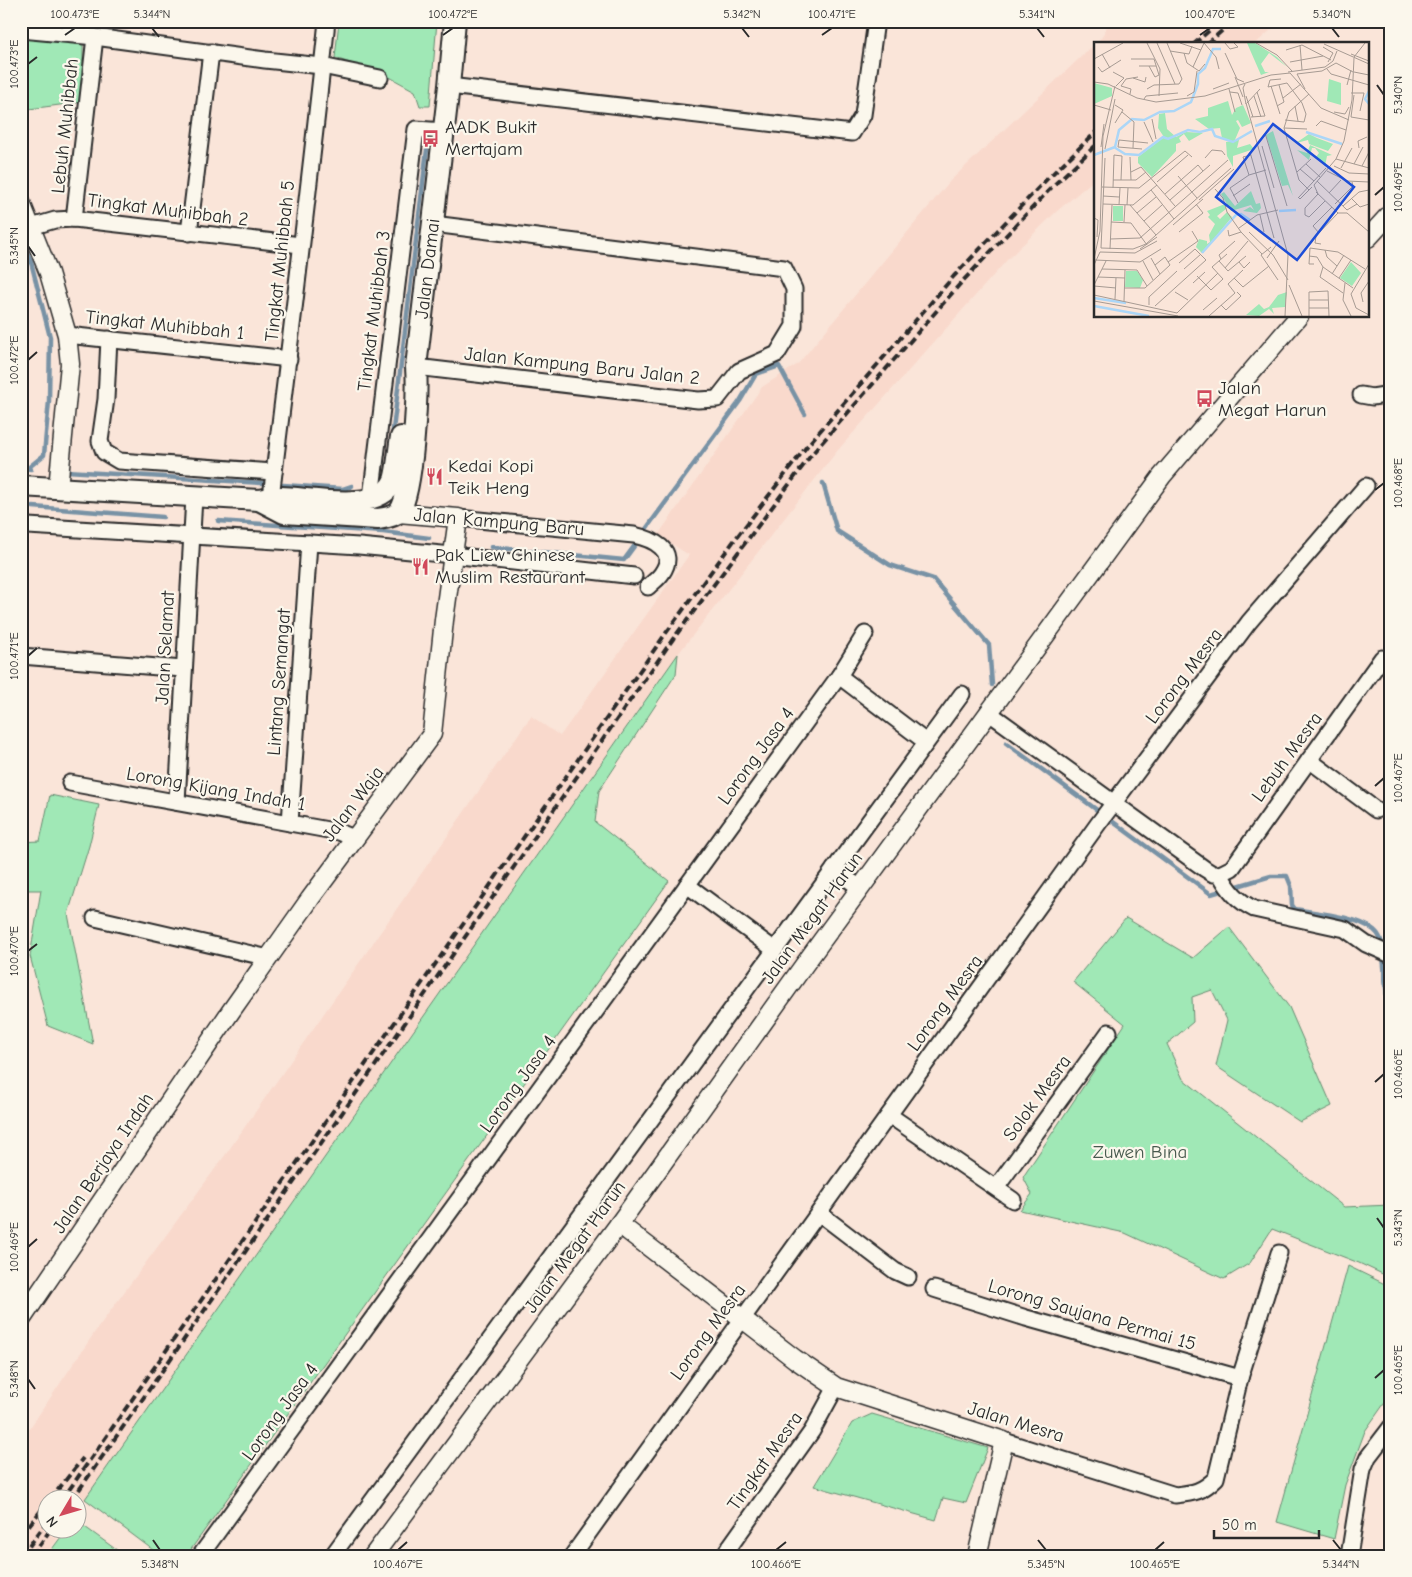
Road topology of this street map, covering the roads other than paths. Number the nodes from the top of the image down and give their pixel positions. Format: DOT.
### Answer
graph roads {
  1 [pos="327,21"];
  2 [pos="455,21"];
  3 [pos="876,21"];
  4 [pos="21,30"];
  5 [pos="95,37"];
  6 [pos="211,52"];
  7 [pos="322,66"];
  8 [pos="380,78"];
  9 [pos="449,86"];
  10 [pos="444,131"];
  11 [pos="21,203"];
  12 [pos="1391,213"];
  13 [pos="74,219"];
  14 [pos="433,224"];
  15 [pos="31,227"];
  16 [pos="189,233"];
  17 [pos="1370,236"];
  18 [pos="301,246"];
  19 [pos="1297,318"];
  20 [pos="67,335"];
  21 [pos="109,339"];
  22 [pos="289,359"];
  23 [pos="416,367"];
  24 [pos="1391,394"];
  25 [pos="1361,395"];
  26 [pos="274,472"];
  27 [pos="21,486"];
  28 [pos="1366,486"];
  29 [pos="58,488"];
  30 [pos="194,497"];
  31 [pos="371,498"];
  32 [pos="267,501"];
  33 [pos="398,513"];
  34 [pos="458,518"];
  35 [pos="28,526"];
  36 [pos="192,537"];
  37 [pos="309,543"];
  38 [pos="452,555"];
  39 [pos="634,576"];
  40 [pos="648,587"];
  41 [pos="865,634"];
  42 [pos="21,656"];
  43 [pos="1382,658"];
  44 [pos="183,669"];
  45 [pos="839,676"];
  46 [pos="962,694"];
  47 [pos="988,712"];
  48 [pos="926,742"];
  49 [pos="1309,760"];
  50 [pos="70,783"];
  51 [pos="177,802"];
  52 [pos="1111,808"];
  53 [pos="1376,810"];
  54 [pos="290,823"];
  55 [pos="354,838"];
  56 [pos="834,869"];
  57 [pos="687,885"];
  58 [pos="1226,885"];
  59 [pos="860,888"];
  60 [pos="95,918"];
  61 [pos="775,950"];
  62 [pos="1391,955"];
  63 [pos="269,958"];
  64 [pos="1109,1032"];
  65 [pos="186,1079"];
  66 [pos="889,1115"];
  67 [pos="996,1188"];
  68 [pos="1012,1200"];
  69 [pos="819,1212"];
  70 [pos="620,1224"];
  71 [pos="1279,1253"];
  72 [pos="908,1277"];
  73 [pos="934,1289"];
  74 [pos="743,1318"];
  75 [pos="21,1320"];
  76 [pos="1240,1378"];
  77 [pos="836,1387"];
  78 [pos="1391,1427"];
  79 [pos="1004,1441"];
  80 [pos="578,1554"];
  81 [pos="200,1556"];
  82 [pos="332,1556"];
  83 [pos="373,1556"];
  84 [pos="723,1556"];
  85 [pos="977,1556"];
  86 [pos="1349,1556"];
  1 -- 7 [label="street, Tingkat Muhibbah 5"];
  2 -- 9 [label="main road, Jalan Damai"];
  3 -- 9 [label="street"];
  4 -- 5 [label="street"];
  5 -- 6 [label="street"];
  5 -- 13 [label="street, Lebuh Muhibbah"];
  6 -- 7 [label="street"];
  6 -- 16 [label="street"];
  7 -- 8 [label="street"];
  7 -- 18 [label="street, Tingkat Muhibbah 5"];
  9 -- 10 [label="main road, Jalan Damai"];
  10 -- 14 [label="main road, Jalan Damai"];
  10 -- 31 [label="street, Tingkat Muhibbah 3"];
  11 -- 15 [label="street"];
  12 -- 17 [label="street"];
  13 -- 15 [label="street, Tingkat Muhibbah 2"];
  13 -- 16 [label="street, Tingkat Muhibbah 2"];
  14 -- 23 [label="main road, Jalan Damai"];
  14 -- 23 [label="street, Jalan Kampung Baru Jalan 2"];
  15 -- 20 [label="street"];
  16 -- 18 [label="street, Tingkat Muhibbah 2"];
  18 -- 22 [label="street, Tingkat Muhibbah 5"];
  19 -- 47 [label="street, Jalan Megat Harun"];
  20 -- 21 [label="street, Tingkat Muhibbah 1"];
  20 -- 29 [label="street"];
  21 -- 22 [label="street, Tingkat Muhibbah 1"];
  21 -- 26 [label="street"];
  22 -- 26 [label="street, Tingkat Muhibbah 5"];
  23 -- 31 [label="main road, Jalan Kampung Baru"];
  23 -- 33 [label="main road, Jalan Damai"];
  24 -- 25 [label="street"];
  26 -- 32 [label="street, Tingkat Muhibbah 5"];
  27 -- 29 [label="main road, Jalan Kampung Baru"];
  28 -- 52 [label="street, Lorong Mesra"];
  29 -- 30 [label="main road, Jalan Kampung Baru"];
  30 -- 32 [label="main road, Jalan Kampung Baru"];
  30 -- 36 [label="street, Jalan Selamat"];
  31 -- 32 [label="main road, Jalan Kampung Baru"];
  32 -- 33 [label="main road, Jalan Kampung Baru"];
  33 -- 34 [label="street, Jalan Kampung Baru"];
  34 -- 38 [label="street, Jalan Waja"];
  34 -- 40 [label="street, Jalan Kampung Baru"];
  35 -- 36 [label="street"];
  36 -- 37 [label="street"];
  36 -- 44 [label="street, Jalan Selamat"];
  37 -- 38 [label="street"];
  37 -- 54 [label="street, Lintang Semangat"];
  38 -- 39 [label="street"];
  38 -- 55 [label="street, Jalan Waja"];
  41 -- 45 [label="street, Lorong Jasa 4"];
  42 -- 44 [label="street"];
  43 -- 49 [label="street, Lebuh Mesra"];
  44 -- 51 [label="street, Jalan Selamat"];
  45 -- 48 [label="street"];
  45 -- 57 [label="street, Lorong Jasa 4"];
  46 -- 48 [label="street, Jalan Megat Harun"];
  47 -- 52 [label="street"];
  47 -- 59 [label="street, Jalan Megat Harun"];
  48 -- 56 [label="street, Jalan Megat Harun"];
  49 -- 53 [label="street"];
  49 -- 58 [label="street, Lebuh Mesra"];
  50 -- 51 [label="street, Lorong Kijang Indah 1"];
  51 -- 54 [label="street, Lorong Kijang Indah 1"];
  52 -- 58 [label="street"];
  52 -- 66 [label="street, Lorong Mesra"];
  54 -- 55 [label="street, Lorong Kijang Indah 1"];
  55 -- 63 [label="street, Jalan Waja"];
  56 -- 59 [label="street"];
  56 -- 61 [label="street, Jalan Megat Harun"];
  57 -- 61 [label="street"];
  57 -- 81 [label="street, Lorong Jasa 4"];
  58 -- 62 [label="street"];
  59 -- 70 [label="street, Jalan Megat Harun"];
  60 -- 63 [label="street"];
  61 -- 82 [label="street, Jalan Megat Harun"];
  63 -- 65 [label="street, Jalan Waja"];
  64 -- 67 [label="street, Solok Mesra"];
  65 -- 75 [label="street, Jalan Berjaya Indah"];
  66 -- 67 [label="street"];
  66 -- 69 [label="street, Lorong Mesra"];
  67 -- 68 [label="street"];
  69 -- 72 [label="street"];
  69 -- 74 [label="street, Lorong Mesra"];
  70 -- 74 [label="street, Jalan Mesra"];
  70 -- 83 [label="street, Jalan Megat Harun"];
  71 -- 76 [label="street, Jalan Mesra"];
  73 -- 76 [label="street, Lorong Saujana Permai 15"];
  74 -- 77 [label="street, Jalan Mesra"];
  74 -- 80 [label="street, Lorong Mesra"];
  76 -- 79 [label="street, Jalan Mesra"];
  77 -- 79 [label="street, Jalan Mesra"];
  77 -- 84 [label="street, Tingkat Mesra"];
  78 -- 86 [label="street"];
  79 -- 85 [label="street"];
}
